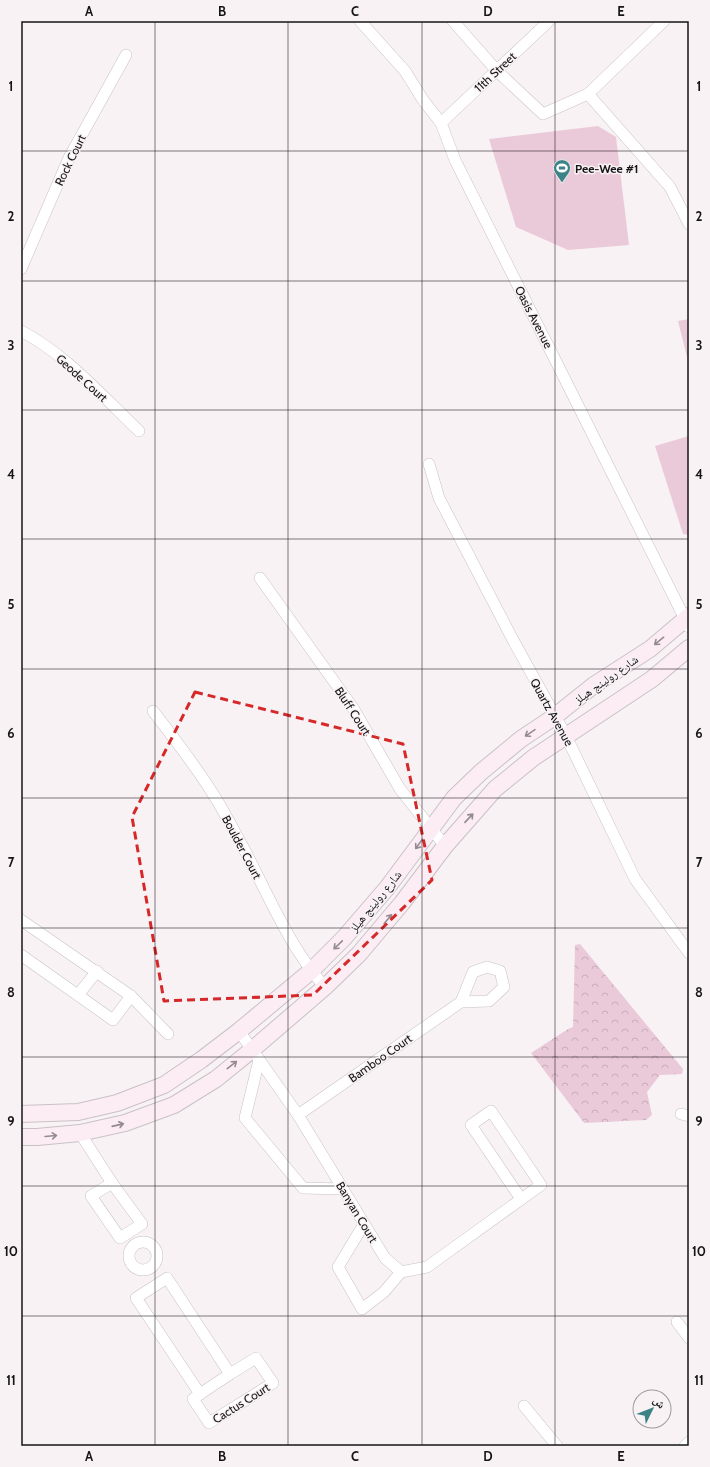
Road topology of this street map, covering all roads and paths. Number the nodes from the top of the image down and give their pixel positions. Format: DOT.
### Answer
graph roads {
  1 [pos="360,21"];
  2 [pos="453,21"];
  3 [pos="549,21"];
  4 [pos="664,21"];
  5 [pos="126,55"];
  6 [pos="497,71"];
  7 [pos="588,94"];
  8 [pos="441,123"];
  9 [pos="689,224"];
  10 [pos="21,269"];
  11 [pos="21,331"];
  12 [pos="139,431"];
  13 [pos="429,464"];
  14 [pos="260,578"];
  15 [pos="688,621"];
  16 [pos="689,648"];
  17 [pos="153,710"];
  18 [pos="554,716"];
  19 [pos="566,736"];
  20 [pos="430,829"];
  21 [pos="445,846"];
  22 [pos="21,920"];
  23 [pos="689,953"];
  24 [pos="21,955"];
  25 [pos="96,971"];
  26 [pos="310,971"];
  27 [pos="325,987"];
  28 [pos="78,996"];
  29 [pos="131,996"];
  30 [pos="461,1002"];
  31 [pos="239,1031"];
  32 [pos="168,1034"];
  33 [pos="256,1054"];
  34 [pos="21,1114"];
  35 [pos="298,1115"];
  36 [pos="80,1133"];
  37 [pos="21,1137"];
  38 [pos="112,1183"];
  39 [pos="343,1189"];
  40 [pos="521,1199"];
  41 [pos="364,1224"];
  42 [pos="132,1231"];
  43 [pos="136,1244"];
  44 [pos="149,1269"];
  45 [pos="401,1272"];
  46 [pos="157,1284"];
  47 [pos="677,1322"];
  48 [pos="689,1338"];
  49 [pos="230,1374"];
  50 [pos="200,1394"];
  51 [pos="524,1406"];
  52 [pos="689,1442"];
  53 [pos="558,1446"];
  54 [pos="685,1446"];
  1 -- 8 [label="street, Oasis Avenue"];
  2 -- 6 [label="street"];
  3 -- 6 [label="street, 11th Street"];
  4 -- 7 [label="street"];
  5 -- 10 [label="street, Rock Court"];
  6 -- 7 [label="street"];
  6 -- 8 [label="street, 11th Street"];
  7 -- 9 [label="street"];
  8 -- 15 [label="street, Oasis Avenue"];
  11 -- 12 [label="street, Geode Court"];
  13 -- 18 [label="street, Quartz Avenue"];
  14 -- 20 [label="street, Bluff Court"];
  15 -- 18 [label="main road, شارع رولينج هيلز, one-way"];
  16 -- 19 [label="main road, شارع رولينج هيلز"];
  17 -- 26 [label="street, Boulder Court"];
  18 -- 19 [label="street, Quartz Avenue"];
  18 -- 20 [label="main road, شارع رولينج هيلز, one-way"];
  21 -- 19 [label="main road, شارع رولينج هيلز, one-way"];
  19 -- 23 [label="street, Quartz Avenue"];
  20 -- 21 [label="street, Bluff Court"];
  20 -- 26 [label="main road, شارع رولينج هيلز, one-way"];
  27 -- 21 [label="main road, شارع رولينج هيلز, one-way"];
  22 -- 25 [label="street"];
  24 -- 28 [label="street"];
  25 -- 28 [label="street"];
  25 -- 29 [label="street"];
  26 -- 27 [label="street, Boulder Court"];
  26 -- 31 [label="main road, شارع رولينج هيلز"];
  27 -- 33 [label="main road, شارع رولينج هيلز"];
  28 -- 29 [label="street"];
  29 -- 32 [label="street"];
  30 -- 35 [label="street, Bamboo Court"];
  31 -- 33 [label="street, Banyan Court"];
  31 -- 34 [label="main road, شارع رولينج هيلز"];
  33 -- 35 [label="street, Banyan Court"];
  36 -- 33 [label="main road, شارع رولينج هيلز, one-way"];
  33 -- 39 [label="street"];
  35 -- 39 [label="street, Banyan Court"];
  37 -- 36 [label="main road, شارع رولينج هيلز, one-way"];
  36 -- 38 [label="street"];
  38 -- 42 [label="street"];
  38 -- 42 [label="street"];
  39 -- 41 [label="street, Banyan Court"];
  40 -- 40 [label="street"];
  40 -- 45 [label="street"];
  41 -- 45 [label="street, Banyan Court"];
  41 -- 45 [label="street"];
  42 -- 43 [label="street"];
  43 -- 44 [label="street"];
  43 -- 44 [label="street"];
  44 -- 46 [label="street"];
  46 -- 49 [label="street"];
  46 -- 50 [label="street"];
  47 -- 48 [label="street"];
  49 -- 50 [label="street, Cactus Court"];
  49 -- 50 [label="street, Cactus Court"];
  51 -- 53 [label="street"];
  52 -- 54 [label="street"];
}
